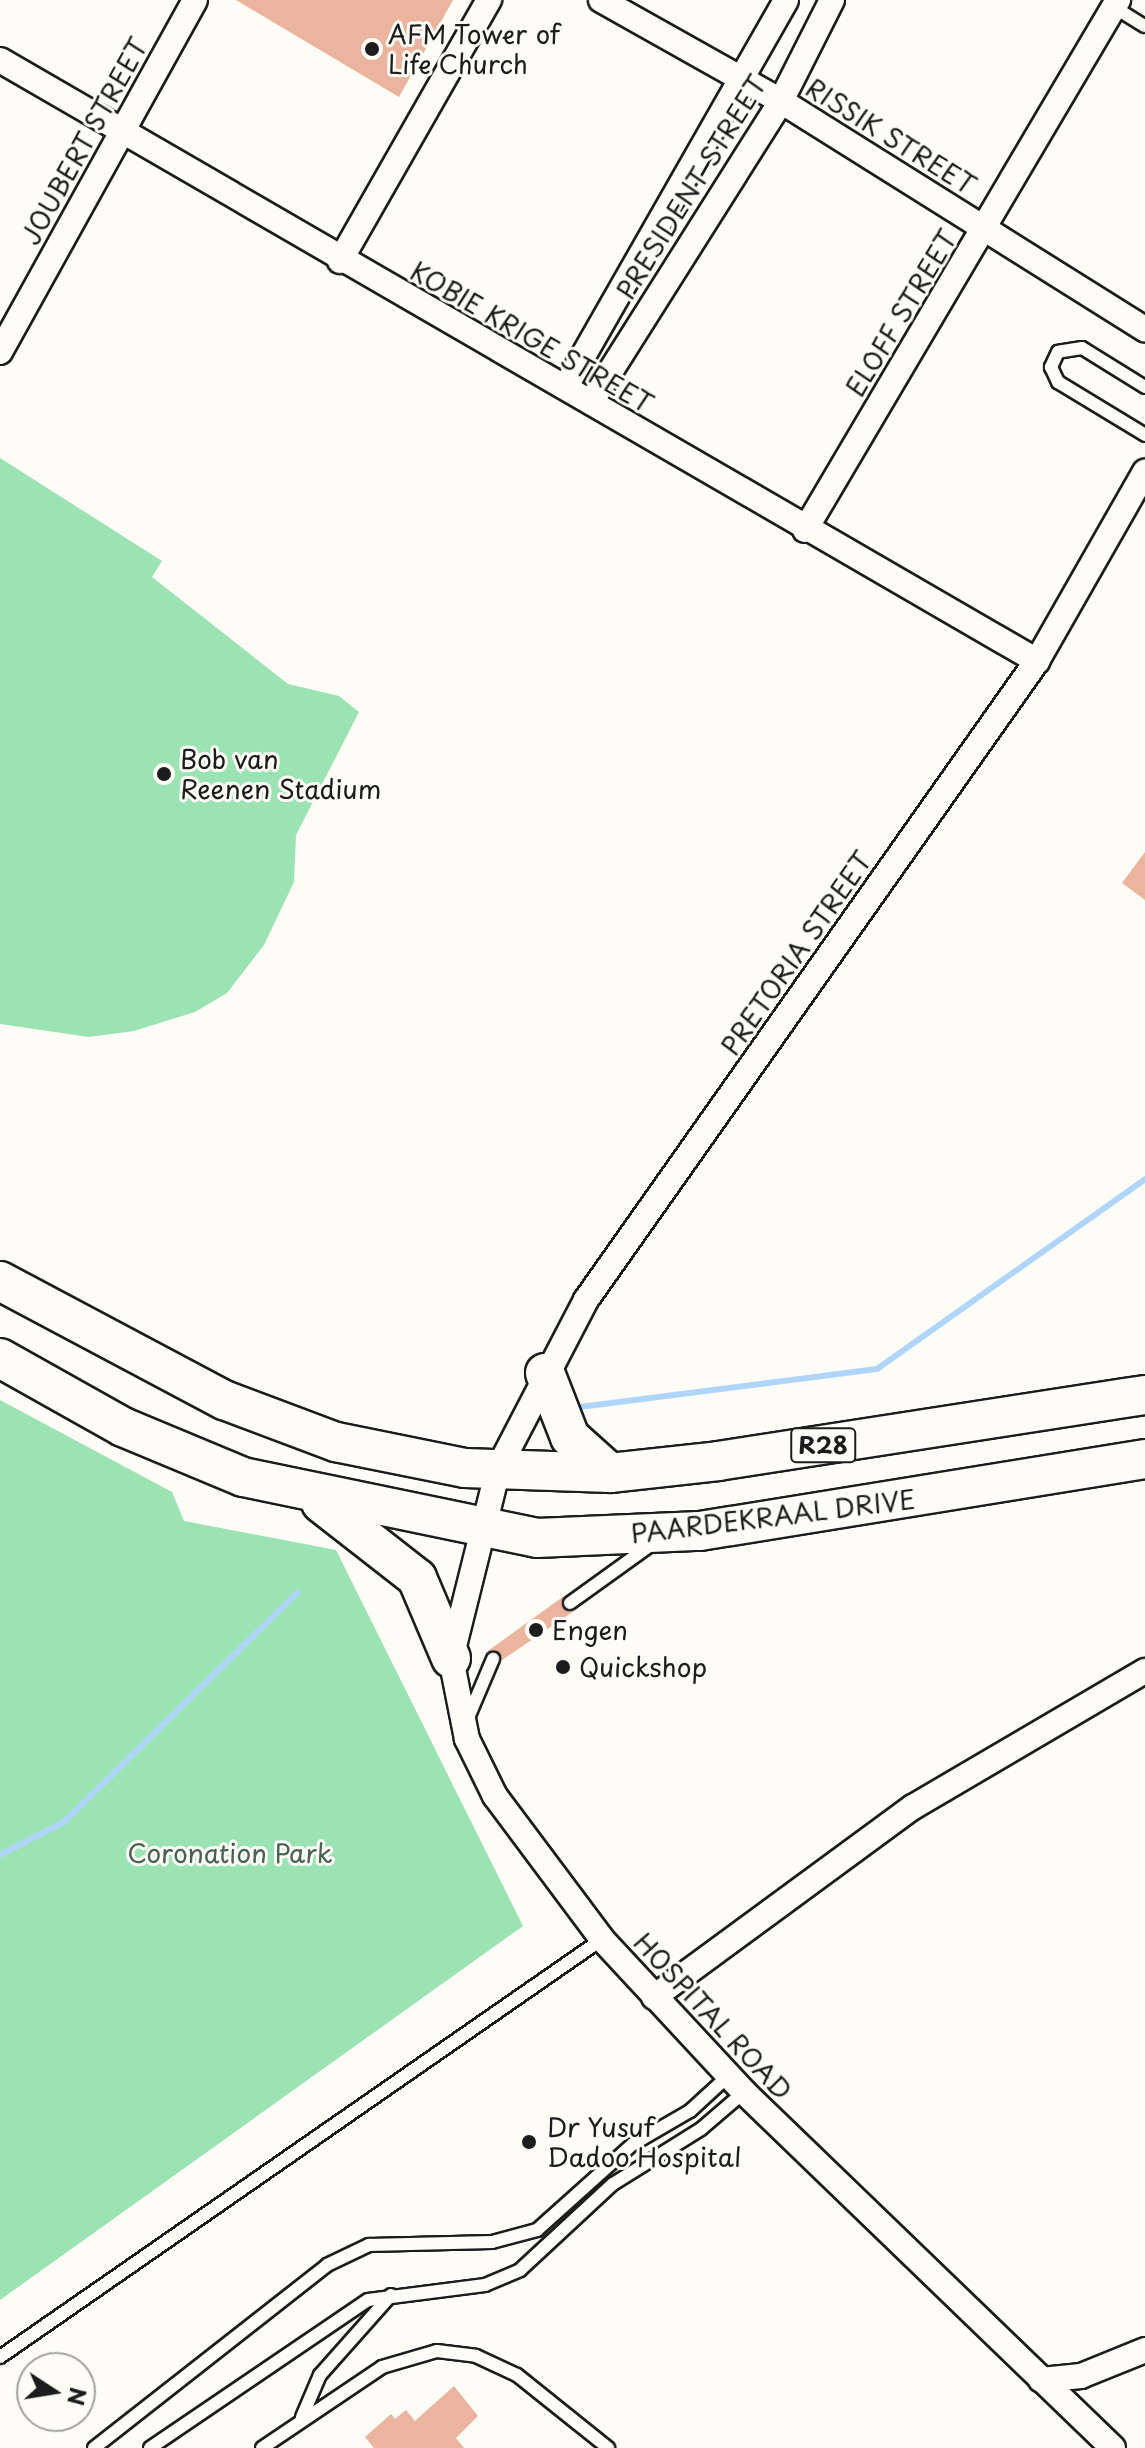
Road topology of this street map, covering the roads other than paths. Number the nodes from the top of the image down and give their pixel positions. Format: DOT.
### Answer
graph roads {
  1 [pos="195,0"];
  2 [pos="489,0"];
  3 [pos="601,0"];
  4 [pos="786,0"];
  5 [pos="832,0"];
  6 [pos="1116,4"];
  7 [pos="1145,26"];
  8 [pos="0,60"];
  9 [pos="743,78"];
  10 [pos="781,101"];
  11 [pos="119,132"];
  12 [pos="984,227"];
  13 [pos="340,261"];
  14 [pos="1145,329"];
  15 [pos="0,352"];
  16 [pos="566,386"];
  17 [pos="1145,387"];
  18 [pos="591,402"];
  19 [pos="1145,435"];
  20 [pos="1145,472"];
  21 [pos="805,530"];
  22 [pos="1037,661"];
  23 [pos="0,1281"];
  24 [pos="0,1358"];
  25 [pos="545,1373"];
  26 [pos="1145,1395"];
  27 [pos="1145,1459"];
  28 [pos="498,1469"];
  29 [pos="610,1473"];
  30 [pos="314,1497"];
  31 [pos="482,1528"];
  32 [pos="667,1533"];
  33 [pos="570,1603"];
  34 [pos="451,1658"];
  35 [pos="493,1659"];
  36 [pos="1145,1671"];
  37 [pos="464,1727"];
  38 [pos="602,1939"];
  39 [pos="654,1997"];
  40 [pos="736,2084"];
  41 [pos="394,2293"];
  42 [pos="1145,2350"];
  43 [pos="0,2357"];
  44 [pos="1041,2380"];
  45 [pos="302,2417"];
  46 [pos="94,2448"];
  47 [pos="150,2448"];
  48 [pos="262,2448"];
  49 [pos="608,2448"];
  50 [pos="1113,2448"];
  1 -- 11 [label="street, JOUBERT STREET"];
  2 -- 13 [label="street"];
  3 -- 9 [label="street, RISSIK STREET"];
  4 -- 9 [label="street, PRESIDENT STREET"];
  5 -- 10 [label="street, PRESIDENT STREET"];
  6 -- 7 [label="lane"];
  6 -- 12 [label="street, ELOFF STREET"];
  8 -- 11 [label="street, KOBIE KRIGE STREET"];
  9 -- 10 [label="street, RISSIK STREET"];
  9 -- 16 [label="street, PRESIDENT STREET"];
  10 -- 12 [label="street, RISSIK STREET"];
  10 -- 18 [label="street, PRESIDENT STREET"];
  11 -- 13 [label="street, KOBIE KRIGE STREET"];
  11 -- 15 [label="street, JOUBERT STREET"];
  12 -- 14 [label="street, RISSIK STREET"];
  12 -- 21 [label="street, ELOFF STREET"];
  13 -- 16 [label="street, KOBIE KRIGE STREET"];
  16 -- 18 [label="street, KOBIE KRIGE STREET"];
  17 -- 19 [label="lane"];
  18 -- 21 [label="street, KOBIE KRIGE STREET"];
  20 -- 22 [label="street, PRETORIA STREET"];
  21 -- 22 [label="street, KOBIE KRIGE STREET"];
  22 -- 25 [label="street, PRETORIA STREET"];
  23 -- 28 [label="main road, R28"];
  24 -- 30 [label="main road, PAARDEKRAAL DRIVE"];
  25 -- 28 [label="street, PRETORIA STREET"];
  25 -- 29 [label="main road"];
  26 -- 29 [label="main road, R28"];
  27 -- 32 [label="main road, PAARDEKRAAL DRIVE"];
  28 -- 29 [label="main road, R28"];
  28 -- 31 [label="street, PRETORIA STREET"];
  30 -- 31 [label="main road, PAARDEKRAAL DRIVE"];
  30 -- 34 [label="main road"];
  31 -- 32 [label="main road, PAARDEKRAAL DRIVE"];
  31 -- 34 [label="street, HOSPITAL ROAD"];
  32 -- 33 [label="lane"];
  34 -- 37 [label="street, HOSPITAL ROAD"];
  35 -- 37 [label="lane"];
  36 -- 39 [label="street"];
  37 -- 38 [label="street, HOSPITAL ROAD"];
  38 -- 39 [label="street, HOSPITAL ROAD"];
  38 -- 43 [label="lane"];
  39 -- 40 [label="street, HOSPITAL ROAD"];
  40 -- 41 [label="lane"];
  40 -- 44 [label="street, HOSPITAL ROAD"];
  40 -- 46 [label="lane"];
  41 -- 45 [label="lane"];
  41 -- 47 [label="lane"];
  42 -- 44 [label="street"];
  44 -- 50 [label="street, HOSPITAL ROAD"];
  45 -- 48 [label="lane"];
  45 -- 49 [label="lane"];
}
